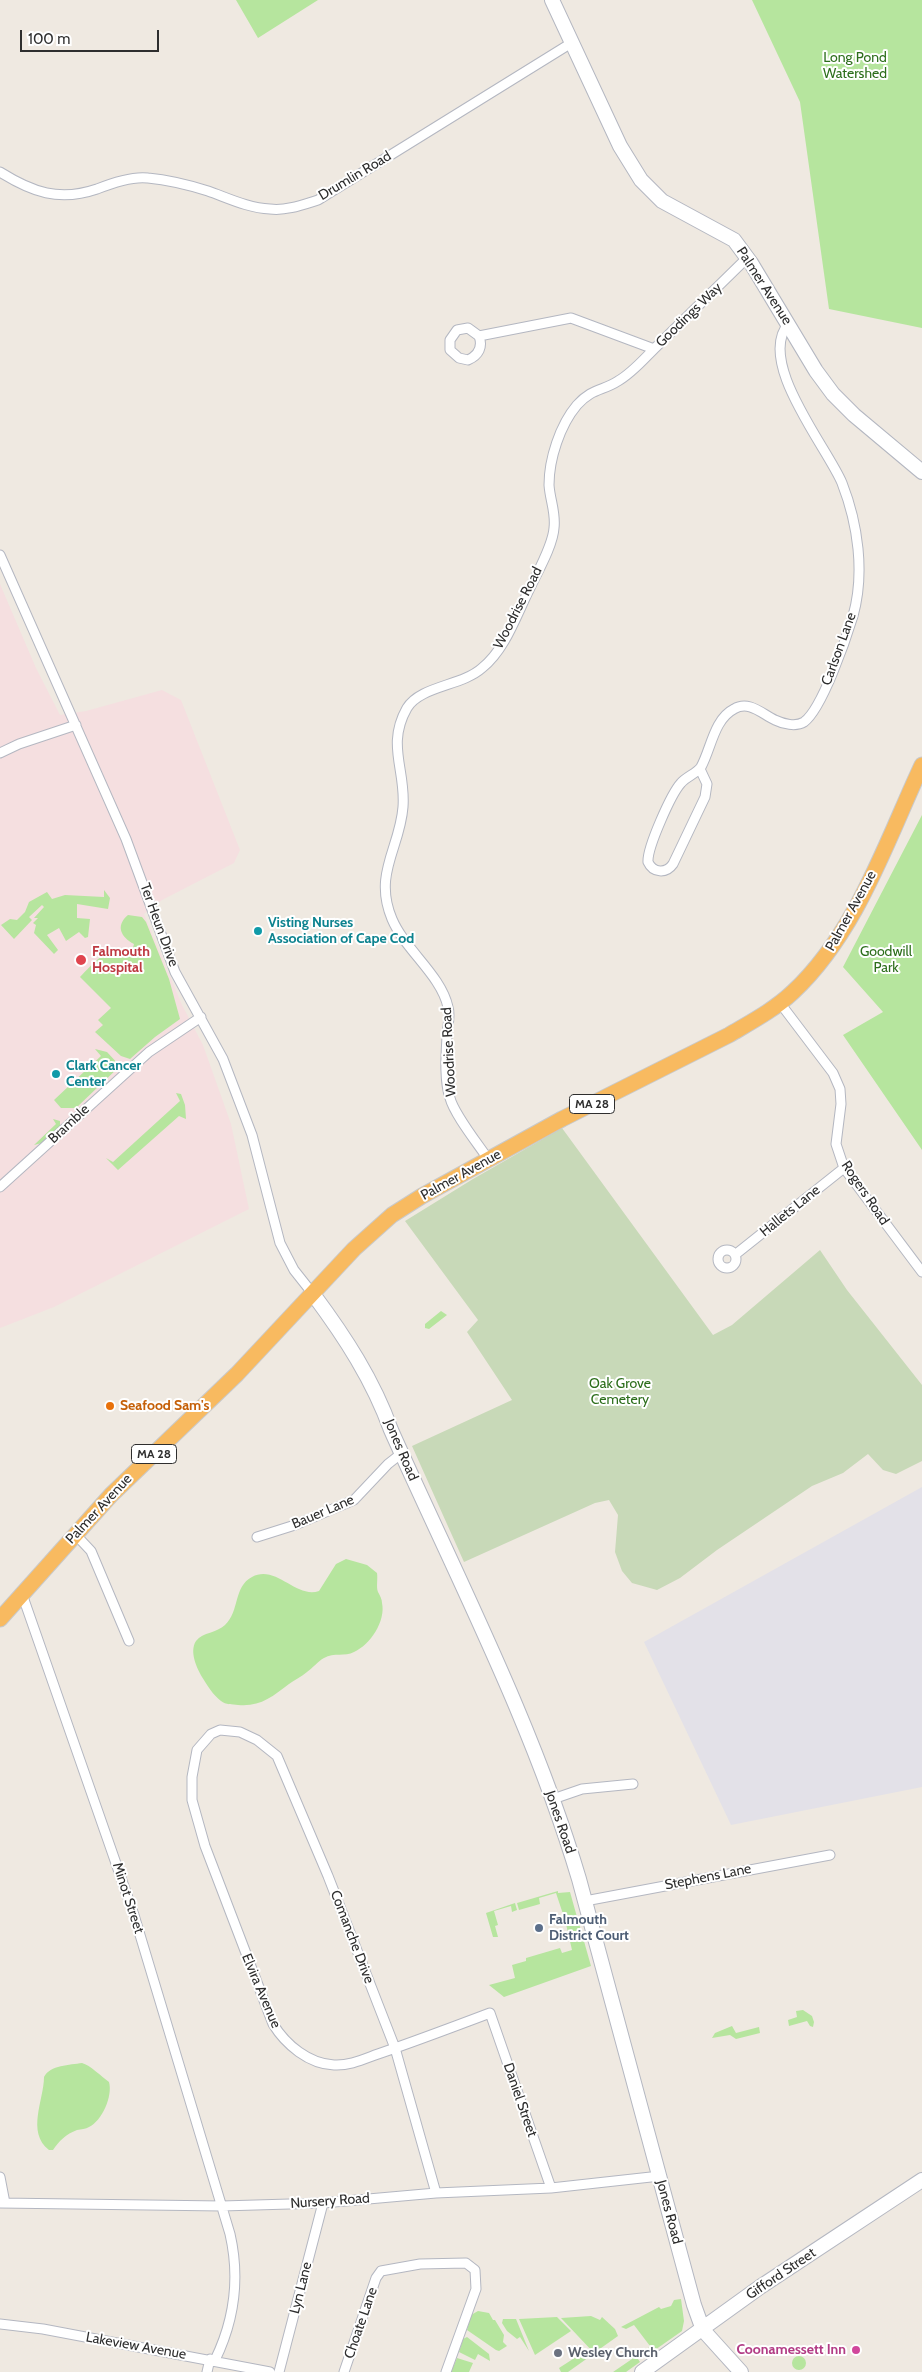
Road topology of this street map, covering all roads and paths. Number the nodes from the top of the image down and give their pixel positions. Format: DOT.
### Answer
graph roads {
  1 [pos="552,0"];
  2 [pos="572,42"];
  3 [pos="0,172"];
  4 [pos="748,258"];
  5 [pos="789,324"];
  6 [pos="479,336"];
  7 [pos="654,349"];
  8 [pos="922,472"];
  9 [pos="0,555"];
  10 [pos="76,725"];
  11 [pos="0,752"];
  12 [pos="922,765"];
  13 [pos="700,769"];
  14 [pos="780,1003"];
  15 [pos="201,1017"];
  16 [pos="488,1159"];
  17 [pos="844,1168"];
  18 [pos="0,1187"];
  19 [pos="736,1254"];
  20 [pos="922,1272"];
  21 [pos="313,1294"];
  22 [pos="402,1453"];
  23 [pos="75,1534"];
  24 [pos="257,1537"];
  25 [pos="22,1594"];
  26 [pos="0,1618"];
  27 [pos="129,1641"];
  28 [pos="211,1734"];
  29 [pos="633,1784"];
  30 [pos="553,1799"];
  31 [pos="830,1855"];
  32 [pos="585,1901"];
  33 [pos="490,2013"];
  34 [pos="395,2048"];
  35 [pos="660,2176"];
  36 [pos="0,2177"];
  37 [pos="922,2180"];
  38 [pos="551,2188"];
  39 [pos="436,2193"];
  40 [pos="3,2203"];
  41 [pos="323,2203"];
  42 [pos="222,2206"];
  43 [pos="0,2324"];
  44 [pos="703,2330"];
  45 [pos="212,2360"];
  46 [pos="207,2372"];
  47 [pos="270,2372"];
  48 [pos="279,2372"];
  49 [pos="344,2372"];
  50 [pos="446,2372"];
  51 [pos="642,2372"];
  52 [pos="741,2372"];
  1 -- 2 [label="main road, Palmer Avenue"];
  2 -- 3 [label="street, Drumlin Road"];
  2 -- 4 [label="main road, Palmer Avenue"];
  4 -- 5 [label="main road, Palmer Avenue"];
  4 -- 7 [label="street, Goodings Way"];
  5 -- 8 [label="main road, Palmer Avenue"];
  5 -- 13 [label="street, Carlson Lane"];
  6 -- 7 [label="street, Goodings Way"];
  7 -- 16 [label="street, Woodrise Road"];
  9 -- 10 [label="street, Ter Heun Drive"];
  10 -- 11 [label="street"];
  10 -- 15 [label="street, Ter Heun Drive"];
  12 -- 14 [label="highway, Palmer Avenue / MA 28"];
  13 -- 13 [label="street, Carlson Lane"];
  14 -- 16 [label="highway, Palmer Avenue / MA 28"];
  14 -- 17 [label="street, Rogers Road"];
  15 -- 18 [label="street, Bramble"];
  15 -- 21 [label="street, Ter Heun Drive"];
  16 -- 21 [label="highway, Palmer Avenue / MA 28"];
  17 -- 19 [label="street, Hallets Lane"];
  17 -- 20 [label="street, Rogers Road"];
  21 -- 22 [label="main road, Jones Road"];
  21 -- 23 [label="highway, Palmer Avenue / MA 28"];
  22 -- 24 [label="street, Bauer Lane"];
  22 -- 30 [label="main road, Jones Road"];
  23 -- 25 [label="highway, Palmer Avenue / MA 28"];
  23 -- 27 [label="street"];
  25 -- 26 [label="highway, Palmer Avenue / MA 28"];
  25 -- 42 [label="street, Minot Street"];
  28 -- 34 [label="street, Comanche Drive"];
  28 -- 34 [label="street, Elvira Avenue"];
  29 -- 30 [label="street"];
  30 -- 32 [label="main road, Jones Road"];
  31 -- 32 [label="street, Stephens Lane"];
  32 -- 35 [label="main road, Jones Road"];
  33 -- 34 [label="street, Elvira Avenue"];
  33 -- 38 [label="street, Daniel Street"];
  34 -- 39 [label="street, Comanche Drive"];
  35 -- 38 [label="street, Nursery Road"];
  35 -- 44 [label="main road, Jones Road"];
  36 -- 40 [label="street"];
  37 -- 44 [label="main road, Gifford Street"];
  38 -- 39 [label="street, Nursery Road"];
  39 -- 41 [label="street, Nursery Road"];
  40 -- 42 [label="street, Nursery Road"];
  41 -- 42 [label="street, Nursery Road"];
  41 -- 48 [label="street, Lyn Lane"];
  42 -- 45 [label="street, Minot Street"];
  43 -- 45 [label="street, Lakeview Avenue"];
  44 -- 51 [label="main road, Gifford Street"];
  44 -- 52 [label="main road, Jones Road"];
  45 -- 46 [label="street, Minot Street"];
  45 -- 47 [label="street, Lakeview Avenue"];
  49 -- 50 [label="street, Choate Lane"];
}
